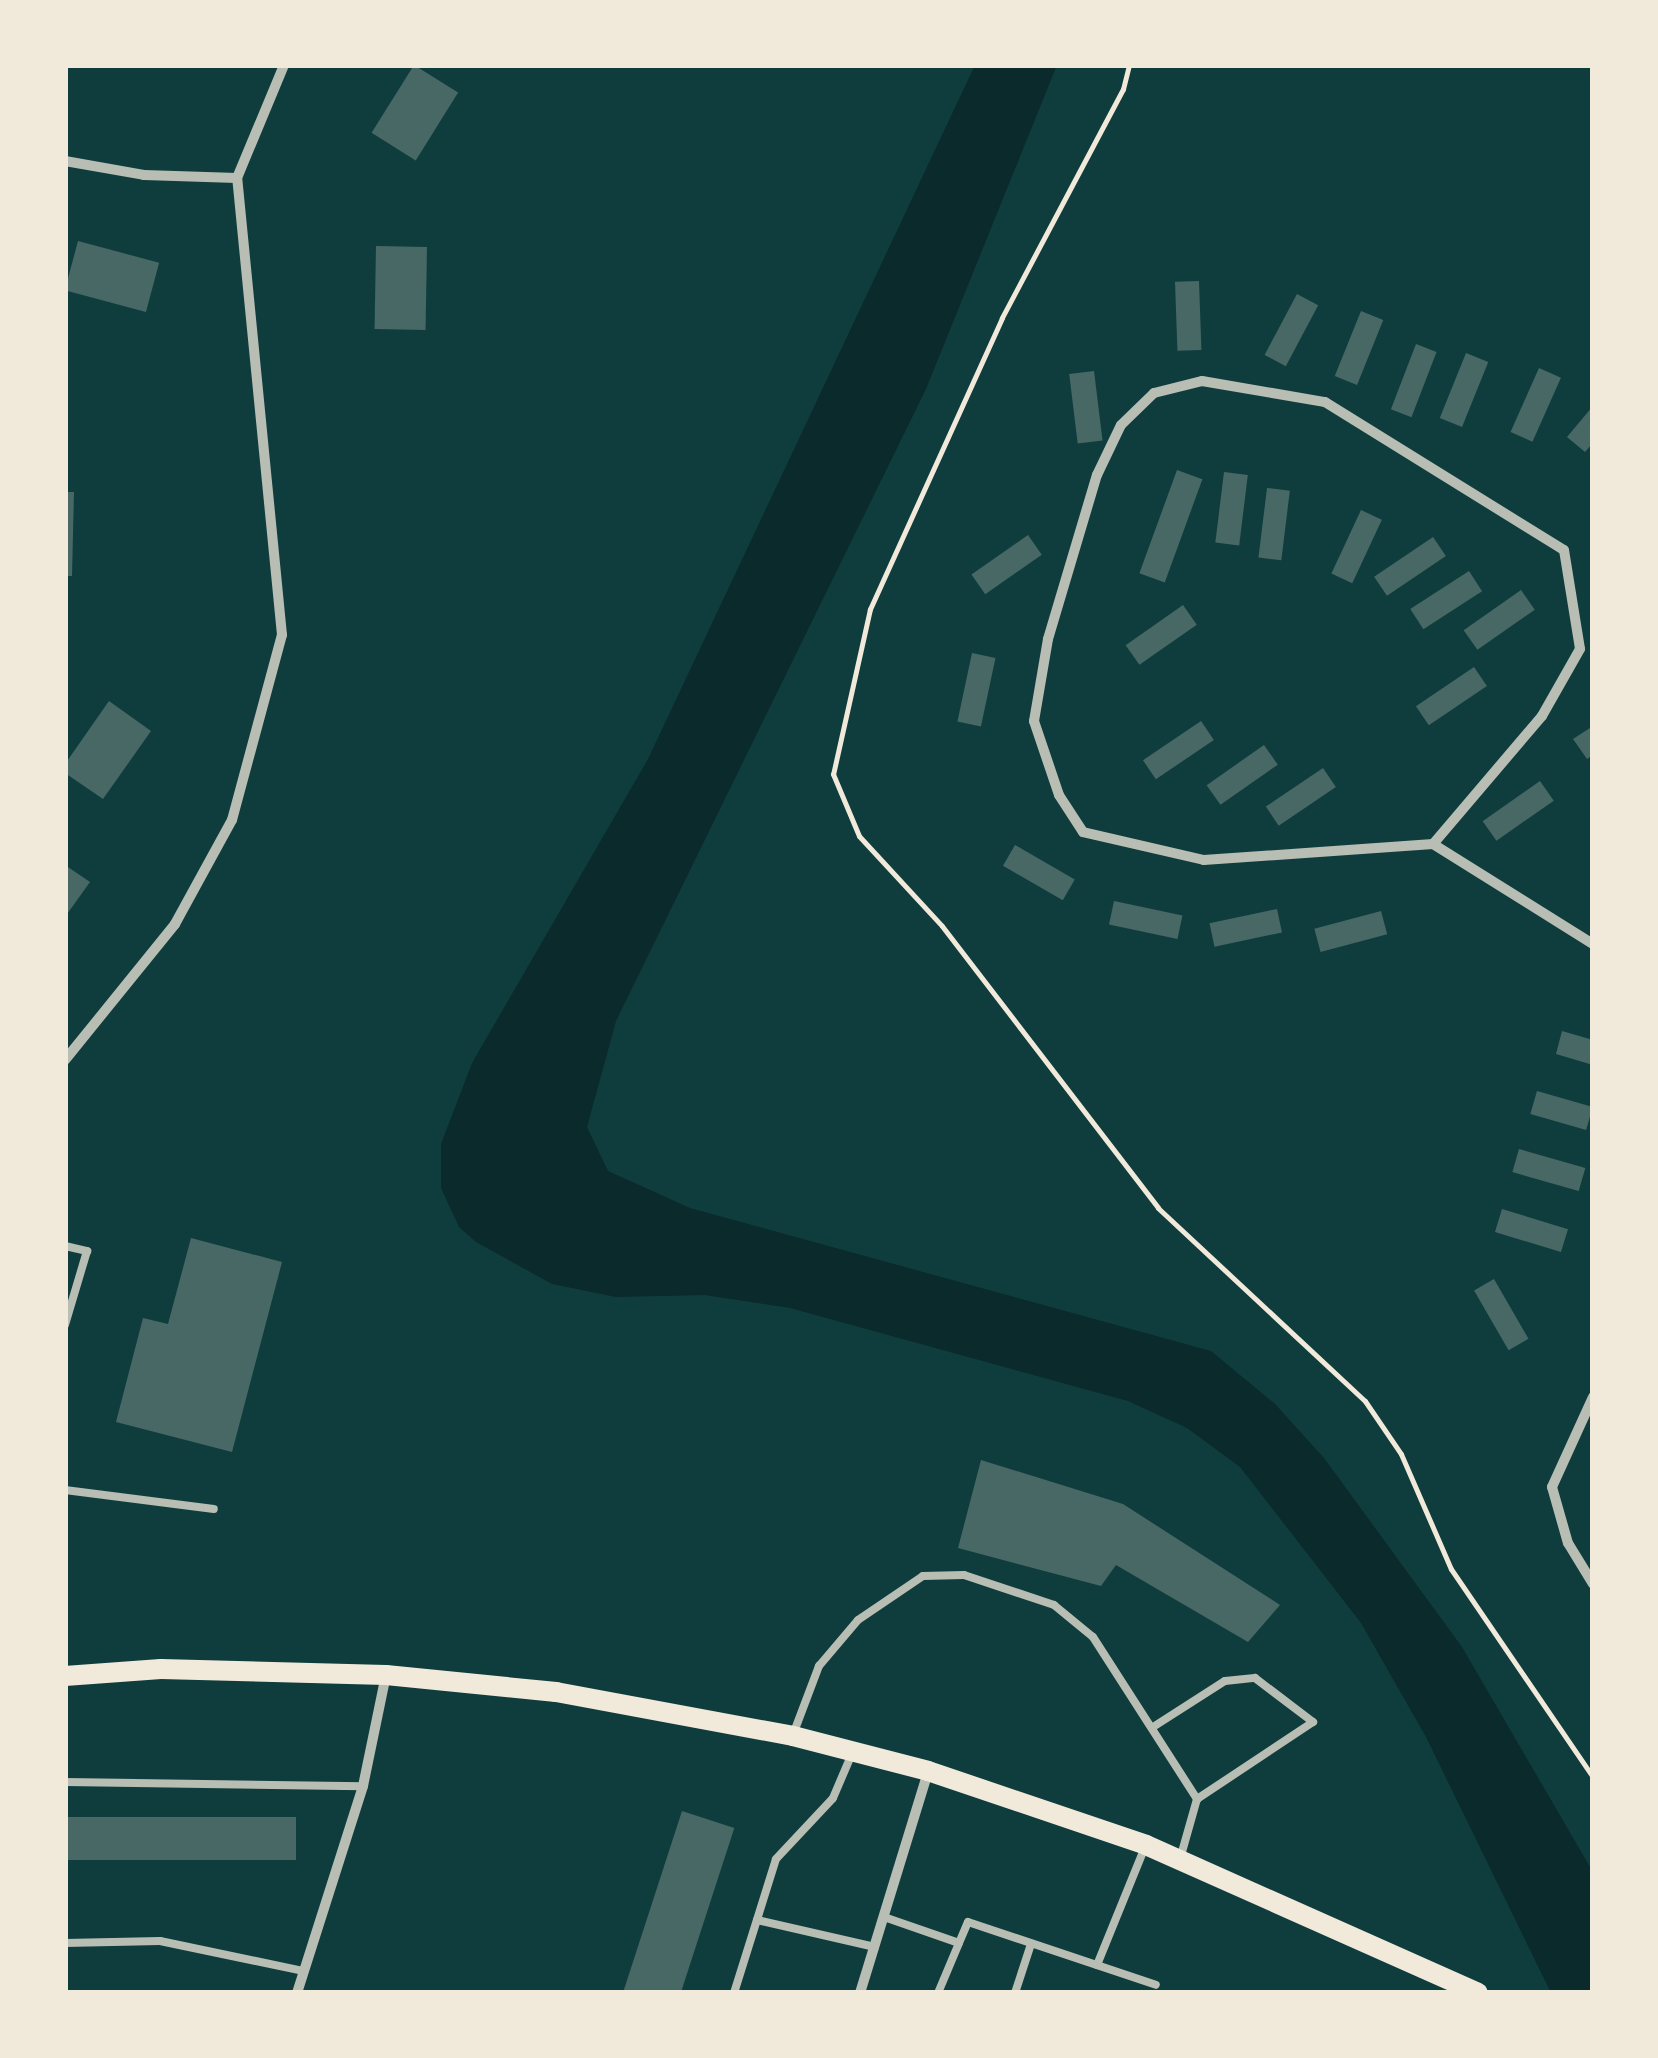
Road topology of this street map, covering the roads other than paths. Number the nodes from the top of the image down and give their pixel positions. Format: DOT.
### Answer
graph roads {
  1 [pos="284,65"];
  2 [pos="65,161"];
  3 [pos="237,178"];
  4 [pos="1433,844"];
  5 [pos="1593,944"];
  6 [pos="65,1060"];
  7 [pos="65,1246"];
  8 [pos="65,1325"];
  9 [pos="1593,1397"];
  10 [pos="65,1490"];
  11 [pos="214,1509"];
  12 [pos="1593,1584"];
  13 [pos="65,1676"];
  14 [pos="386,1676"];
  15 [pos="1154,1728"];
  16 [pos="793,1736"];
  17 [pos="853,1751"];
  18 [pos="928,1770"];
  19 [pos="65,1782"];
  20 [pos="363,1786"];
  21 [pos="1197,1799"];
  22 [pos="1146,1844"];
  23 [pos="1180,1859"];
  24 [pos="884,1917"];
  25 [pos="757,1920"];
  26 [pos="65,1943"];
  27 [pos="959,1944"];
  28 [pos="1031,1944"];
  29 [pos="875,1947"];
  30 [pos="1097,1965"];
  31 [pos="304,1972"];
  32 [pos="1156,1985"];
  33 [pos="297,1993"];
  34 [pos="734,1993"];
  35 [pos="860,1993"];
  36 [pos="938,1993"];
  37 [pos="1015,1993"];
  38 [pos="1478,1993"];
  1 -- 3 [label="street"];
  2 -- 3 [label="street"];
  3 -- 6 [label="street"];
  4 -- 4 [label="street"];
  4 -- 5 [label="street"];
  7 -- 8 [label="lane"];
  9 -- 12 [label="street"];
  10 -- 11 [label="lane"];
  13 -- 14 [label="main road"];
  14 -- 16 [label="main road"];
  14 -- 20 [label="street"];
  15 -- 16 [label="lane"];
  15 -- 21 [label="lane"];
  15 -- 21 [label="lane"];
  16 -- 17 [label="main road"];
  17 -- 18 [label="main road"];
  17 -- 25 [label="lane"];
  18 -- 22 [label="main road"];
  18 -- 24 [label="street"];
  19 -- 20 [label="lane"];
  20 -- 31 [label="street"];
  21 -- 23 [label="lane"];
  22 -- 23 [label="main road"];
  22 -- 30 [label="lane"];
  23 -- 38 [label="main road"];
  24 -- 27 [label="lane"];
  24 -- 29 [label="street"];
  25 -- 29 [label="lane"];
  25 -- 34 [label="lane"];
  26 -- 31 [label="lane"];
  27 -- 28 [label="lane"];
  27 -- 36 [label="lane"];
  28 -- 30 [label="lane"];
  28 -- 37 [label="lane"];
  29 -- 35 [label="street"];
  30 -- 32 [label="lane"];
  31 -- 33 [label="street"];
}
